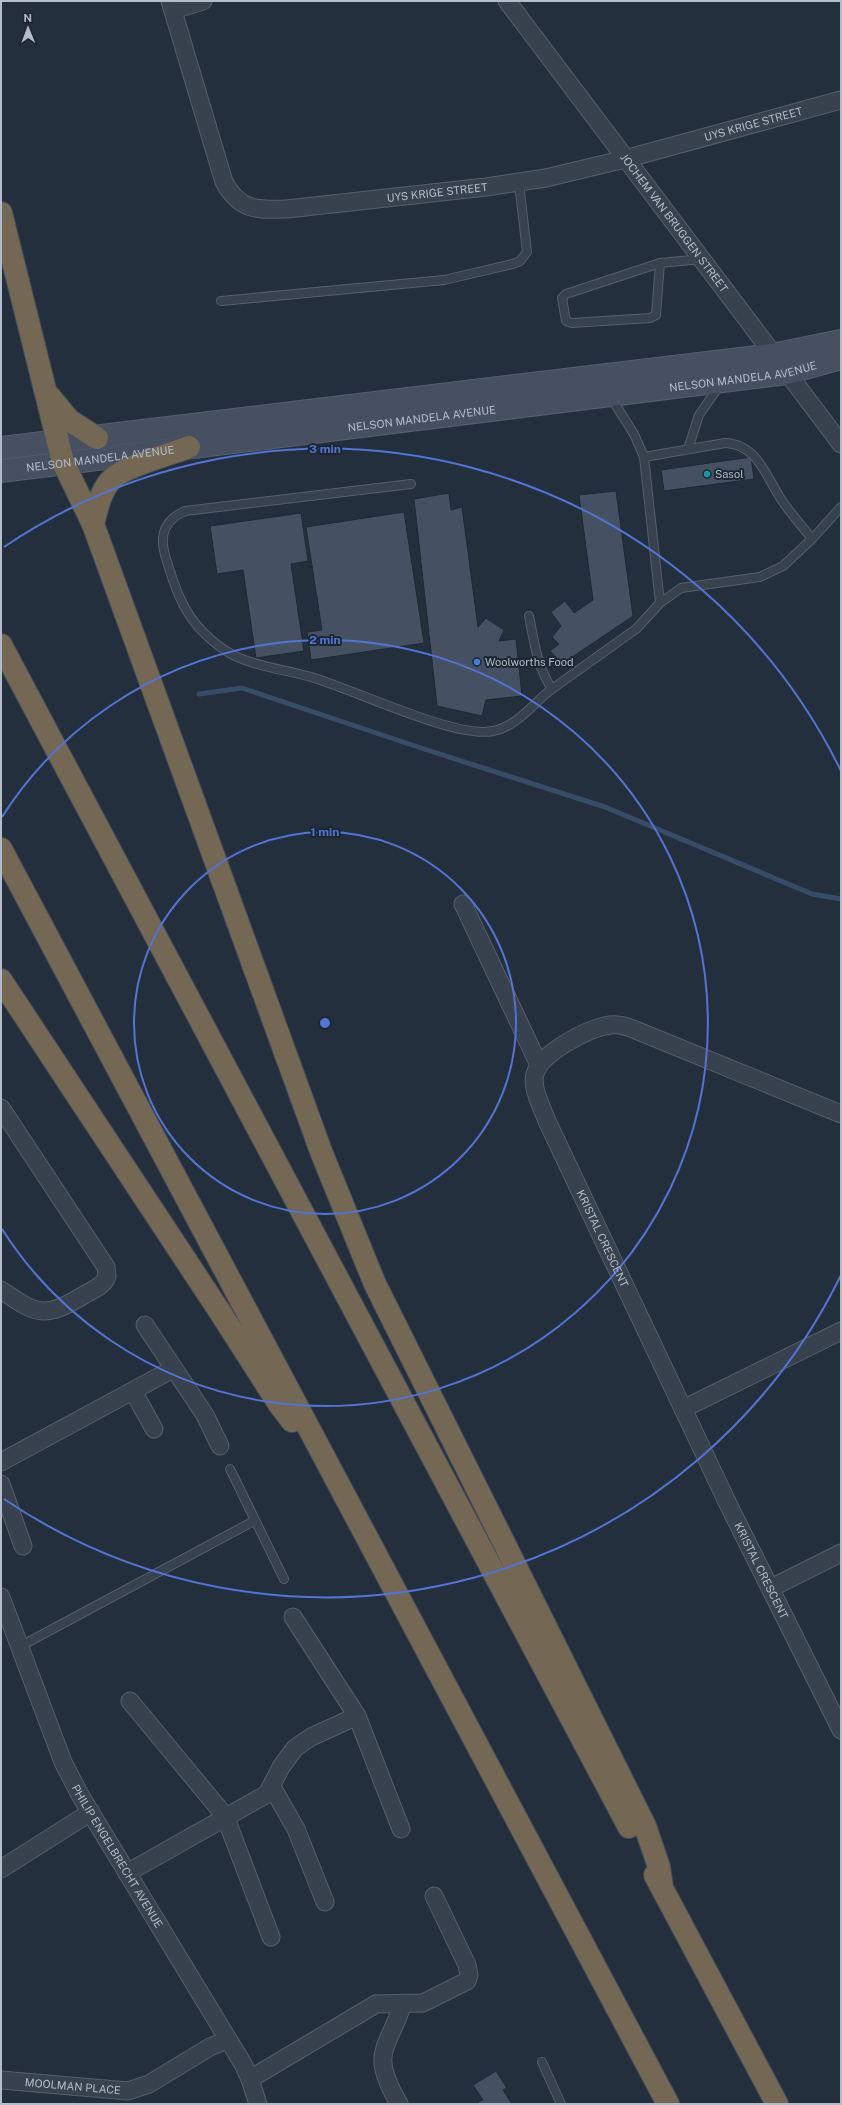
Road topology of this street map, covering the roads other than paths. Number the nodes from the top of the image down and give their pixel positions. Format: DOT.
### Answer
graph roads {
  1 [pos="203,1"];
  2 [pos="507,1"];
  3 [pos="172,5"];
  4 [pos="841,100"];
  5 [pos="626,159"];
  6 [pos="519,183"];
  7 [pos="1,213"];
  8 [pos="702,259"];
  9 [pos="660,264"];
  10 [pos="221,301"];
  11 [pos="841,342"];
  12 [pos="772,355"];
  13 [pos="841,358"];
  14 [pos="787,373"];
  15 [pos="723,381"];
  16 [pos="45,389"];
  17 [pos="610,396"];
  18 [pos="97,438"];
  19 [pos="841,444"];
  20 [pos="189,447"];
  21 [pos="1,448"];
  22 [pos="688,449"];
  23 [pos="61,452"];
  24 [pos="644,457"];
  25 [pos="1,470"];
  26 [pos="411,484"];
  27 [pos="841,507"];
  28 [pos="93,524"];
  29 [pos="812,539"];
  30 [pos="660,603"];
  31 [pos="529,616"];
  32 [pos="1,644"];
  33 [pos="552,689"];
  34 [pos="1,850"];
  35 [pos="463,904"];
  36 [pos="1,980"];
  37 [pos="539,1065"];
  38 [pos="1,1108"];
  39 [pos="841,1114"];
  40 [pos="1,1290"];
  41 [pos="145,1325"];
  42 [pos="841,1330"];
  43 [pos="173,1369"];
  44 [pos="133,1391"];
  45 [pos="683,1409"];
  46 [pos="154,1429"];
  47 [pos="220,1446"];
  48 [pos="1,1462"];
  49 [pos="230,1469"];
  50 [pos="331,1472"];
  51 [pos="1,1484"];
  52 [pos="254,1521"];
  53 [pos="22,1546"];
  54 [pos="841,1553"];
  55 [pos="284,1579"];
  56 [pos="771,1588"];
  57 [pos="1,1597"];
  58 [pos="293,1616"];
  59 [pos="19,1647"];
  60 [pos="130,1701"];
  61 [pos="357,1716"];
  62 [pos="841,1730"];
  63 [pos="272,1786"];
  64 [pos="91,1812"];
  65 [pos="225,1816"];
  66 [pos="401,1829"];
  67 [pos="1,1869"];
  68 [pos="127,1873"];
  69 [pos="662,1887"];
  70 [pos="434,1896"];
  71 [pos="325,1902"];
  72 [pos="271,1937"];
  73 [pos="404,2003"];
  74 [pos="227,2040"];
  75 [pos="542,2062"];
  76 [pos="250,2079"];
  77 [pos="1,2080"];
  78 [pos="258,2104"];
  79 [pos="398,2104"];
  80 [pos="561,2104"];
  81 [pos="668,2104"];
  82 [pos="777,2104"];
  1 -- 3 [label="street"];
  2 -- 5 [label="street, JOCHEM VAN BRUGGEN STREET"];
  3 -- 6 [label="street, UYS KRIGE STREET"];
  4 -- 5 [label="street, UYS KRIGE STREET"];
  5 -- 6 [label="street, UYS KRIGE STREET"];
  5 -- 8 [label="street, JOCHEM VAN BRUGGEN STREET"];
  6 -- 10 [label="lane"];
  7 -- 16 [label="highway"];
  8 -- 9 [label="lane"];
  8 -- 12 [label="street, JOCHEM VAN BRUGGEN STREET"];
  9 -- 9 [label="lane"];
  11 -- 12 [label="street, NELSON MANDELA AVENUE"];
  12 -- 14 [label="street, JOCHEM VAN BRUGGEN STREET"];
  12 -- 18 [label="street, NELSON MANDELA AVENUE"];
  13 -- 14 [label="street, NELSON MANDELA AVENUE"];
  14 -- 15 [label="street, NELSON MANDELA AVENUE"];
  14 -- 19 [label="street, JOCHEM VAN BRUGGEN STREET"];
  15 -- 17 [label="street, NELSON MANDELA AVENUE"];
  15 -- 22 [label="lane"];
  16 -- 18 [label="highway"];
  16 -- 23 [label="highway"];
  17 -- 20 [label="street, NELSON MANDELA AVENUE"];
  17 -- 24 [label="lane"];
  18 -- 23 [label="street, NELSON MANDELA AVENUE"];
  20 -- 23 [label="street, NELSON MANDELA AVENUE"];
  20 -- 28 [label="highway"];
  21 -- 23 [label="street, NELSON MANDELA AVENUE"];
  22 -- 24 [label="lane"];
  22 -- 29 [label="lane"];
  23 -- 25 [label="street, NELSON MANDELA AVENUE"];
  23 -- 28 [label="highway"];
  24 -- 30 [label="lane"];
  26 -- 33 [label="lane"];
  27 -- 29 [label="lane"];
  28 -- 69 [label="highway"];
  29 -- 30 [label="lane"];
  30 -- 33 [label="lane"];
  31 -- 33 [label="lane"];
  32 -- 69 [label="highway"];
  34 -- 50 [label="highway"];
  35 -- 37 [label="street"];
  36 -- 50 [label="highway"];
  37 -- 39 [label="street"];
  37 -- 45 [label="street, KRISTAL CRESCENT"];
  38 -- 40 [label="street"];
  41 -- 43 [label="street"];
  42 -- 45 [label="street"];
  43 -- 44 [label="street"];
  43 -- 47 [label="street"];
  44 -- 46 [label="street"];
  44 -- 48 [label="street"];
  45 -- 56 [label="street, KRISTAL CRESCENT"];
  49 -- 52 [label="lane"];
  50 -- 81 [label="highway"];
  51 -- 53 [label="street"];
  52 -- 55 [label="lane"];
  52 -- 59 [label="lane"];
  54 -- 56 [label="street"];
  56 -- 62 [label="street, KRISTAL CRESCENT"];
  57 -- 59 [label="street, PHILIP ENGELBRECHT AVENUE"];
  58 -- 61 [label="street"];
  59 -- 64 [label="street, PHILIP ENGELBRECHT AVENUE"];
  60 -- 65 [label="street"];
  61 -- 63 [label="street"];
  61 -- 66 [label="street"];
  63 -- 65 [label="street"];
  63 -- 71 [label="street"];
  64 -- 67 [label="street"];
  64 -- 68 [label="street, PHILIP ENGELBRECHT AVENUE"];
  65 -- 68 [label="street"];
  65 -- 72 [label="street"];
  68 -- 74 [label="street, PHILIP ENGELBRECHT AVENUE"];
  69 -- 82 [label="highway"];
  70 -- 73 [label="street"];
  73 -- 76 [label="street"];
  73 -- 79 [label="street"];
  74 -- 76 [label="street, PHILIP ENGELBRECHT AVENUE"];
  74 -- 77 [label="street, MOOLMAN PLACE"];
  75 -- 80 [label="lane"];
  76 -- 78 [label="street, PHILIP ENGELBRECHT AVENUE"];
}
